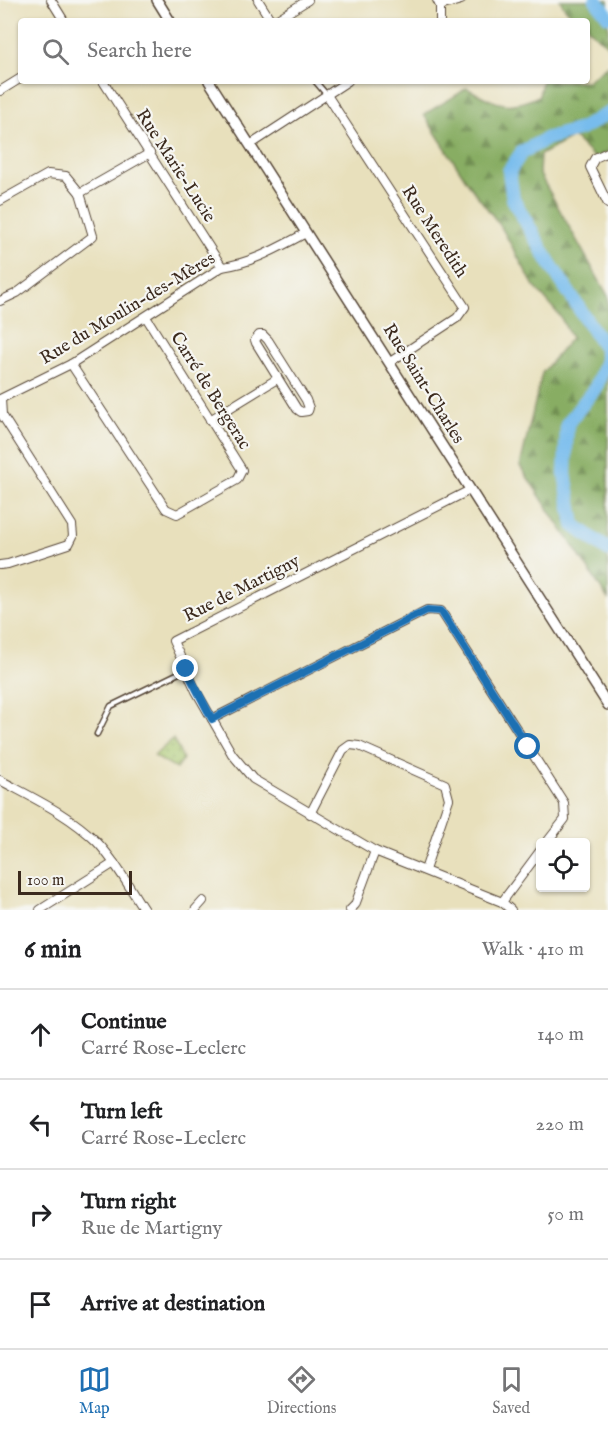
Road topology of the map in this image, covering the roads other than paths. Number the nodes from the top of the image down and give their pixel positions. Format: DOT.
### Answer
graph roads {
  1 [pos="51,0"];
  2 [pos="157,0"];
  3 [pos="258,0"];
  4 [pos="308,0"];
  5 [pos="461,0"];
  6 [pos="439,3"];
  7 [pos="62,18"];
  8 [pos="168,18"];
  9 [pos="269,18"];
  10 [pos="281,18"];
  11 [pos="440,18"];
  12 [pos="18,80"];
  13 [pos="105,84"];
  14 [pos="211,84"];
  15 [pos="318,84"];
  16 [pos="344,84"];
  17 [pos="0,92"];
  18 [pos="327,95"];
  19 [pos="250,145"];
  20 [pos="608,152"];
  21 [pos="150,153"];
  22 [pos="80,193"];
  23 [pos="0,201"];
  24 [pos="608,204"];
  25 [pos="306,233"];
  26 [pos="222,267"];
  27 [pos="0,301"];
  28 [pos="146,317"];
  29 [pos="390,362"];
  30 [pos="71,364"];
  31 [pos="278,379"];
  32 [pos="1,399"];
  33 [pos="210,420"];
  34 [pos="470,490"];
  35 [pos="0,565"];
  36 [pos="186,669"];
  37 [pos="608,705"];
  38 [pos="212,719"];
  39 [pos="97,734"];
  40 [pos="0,781"];
  41 [pos="310,814"];
  42 [pos="551,838"];
  43 [pos="375,851"];
  44 [pos="536,856"];
  45 [pos="114,863"];
  46 [pos="425,870"];
  47 [pos="203,901"];
  48 [pos="502,902"];
  49 [pos="40,910"];
  50 [pos="144,910"];
  51 [pos="195,910"];
  52 [pos="350,910"];
  53 [pos="512,910"];
  1 -- 7 [label="street"];
  2 -- 8 [label="street"];
  3 -- 9 [label="street"];
  4 -- 10 [label="street"];
  5 -- 6 [label="street"];
  6 -- 11 [label="street"];
  12 -- 17 [label="street"];
  13 -- 21 [label="street, Rue Marie-Lucie"];
  14 -- 19 [label="street, Rue Saint-Charles"];
  15 -- 18 [label="lane"];
  16 -- 18 [label="street"];
  18 -- 19 [label="street"];
  18 -- 29 [label="street, Rue Meredith"];
  19 -- 25 [label="street, Rue Saint-Charles"];
  20 -- 24 [label="street"];
  21 -- 22 [label="street"];
  21 -- 26 [label="street, Rue Marie-Lucie"];
  22 -- 23 [label="street"];
  22 -- 27 [label="street"];
  25 -- 26 [label="street, Rue du Moulin-des-Mères"];
  25 -- 29 [label="street, Rue Saint-Charles"];
  26 -- 28 [label="street, Rue du Moulin-des-Mères"];
  28 -- 30 [label="street, Rue du Moulin-des-Mères"];
  28 -- 33 [label="street, Carré de Bergerac"];
  29 -- 34 [label="street, Rue Saint-Charles"];
  30 -- 32 [label="street, Rue du Moulin-des-Mères"];
  30 -- 33 [label="street, Carré de Bergerac"];
  31 -- 31 [label="street"];
  31 -- 33 [label="street"];
  32 -- 35 [label="street"];
  34 -- 36 [label="street, Rue de Martigny"];
  34 -- 37 [label="street, Rue Saint-Charles"];
  36 -- 38 [label="street, Rue de Martigny"];
  36 -- 39 [label="lane"];
  38 -- 41 [label="street, Rue de Martigny"];
  38 -- 42 [label="street"];
  40 -- 45 [label="street"];
  41 -- 43 [label="street, Rue de Martigny"];
  41 -- 46 [label="street"];
  43 -- 46 [label="street, Rue de Martigny"];
  43 -- 52 [label="street"];
  44 -- 48 [label="street"];
  45 -- 49 [label="street"];
  45 -- 50 [label="street"];
  46 -- 48 [label="street, Rue de Martigny"];
  47 -- 51 [label="street"];
  48 -- 53 [label="street, Rue de Martigny"];
}
